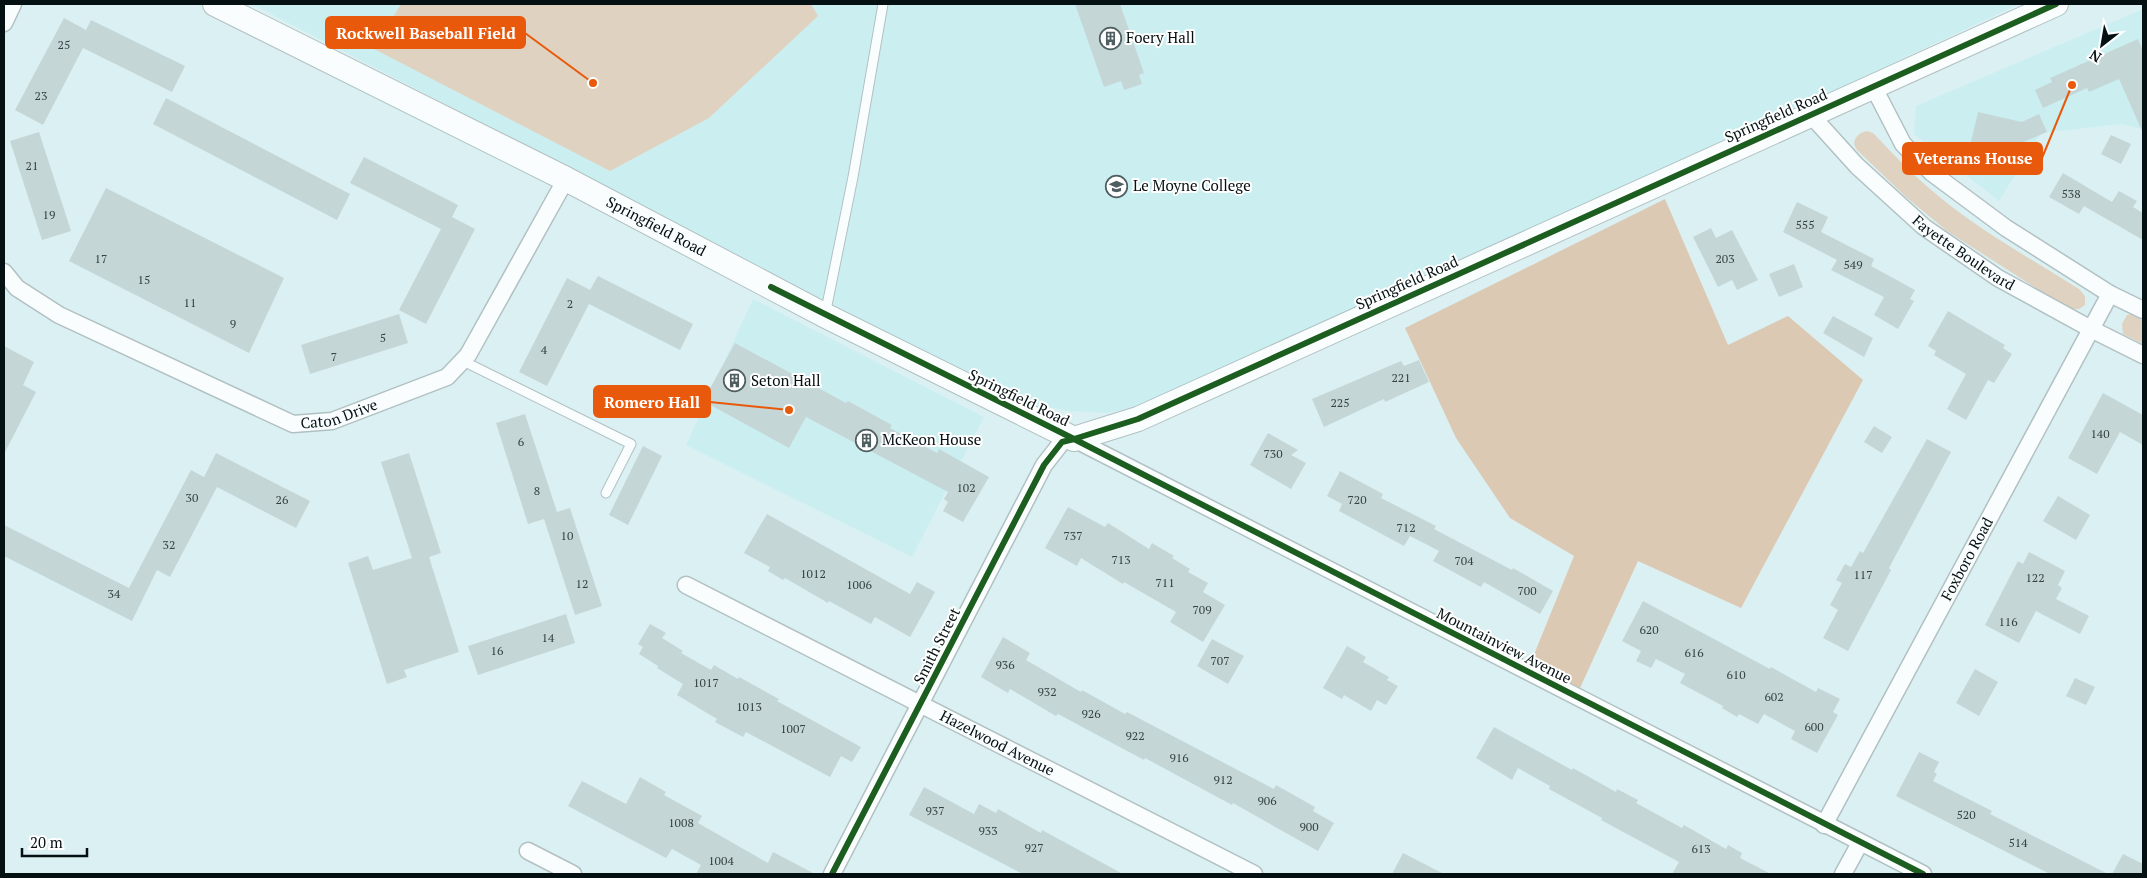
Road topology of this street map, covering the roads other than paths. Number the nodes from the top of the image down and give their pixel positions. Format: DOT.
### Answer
graph roads {
  1 [pos="14,4"];
  2 [pos="215,4"];
  3 [pos="883,4"];
  4 [pos="2056,4"];
  5 [pos="4,23"];
  6 [pos="1873,86"];
  7 [pos="1810,114"];
  8 [pos="566,179"];
  9 [pos="4,272"];
  10 [pos="2110,294"];
  11 [pos="2143,310"];
  12 [pos="824,315"];
  13 [pos="2091,329"];
  14 [pos="2143,355"];
  15 [pos="463,361"];
  16 [pos="1074,439"];
  17 [pos="606,493"];
  18 [pos="686,586"];
  19 [pos="920,704"];
  20 [pos="1824,824"];
  21 [pos="1860,843"];
  22 [pos="528,852"];
  23 [pos="574,874"];
  24 [pos="832,874"];
  25 [pos="1254,874"];
  26 [pos="1844,874"];
  27 [pos="1922,874"];
  1 -- 5 [label="street"];
  2 -- 8 [label="street, Springfield Road"];
  3 -- 12 [label="lane"];
  4 -- 6 [label="street, Springfield Road"];
  6 -- 7 [label="street, Springfield Road"];
  6 -- 10 [label="street"];
  7 -- 13 [label="street, Fayette Boulevard"];
  7 -- 16 [label="street, Springfield Road"];
  8 -- 12 [label="street, Springfield Road"];
  8 -- 15 [label="street, Caton Drive"];
  9 -- 15 [label="street, Caton Drive"];
  10 -- 11 [label="street"];
  10 -- 13 [label="street, Foxboro Road"];
  12 -- 16 [label="street, Springfield Road"];
  13 -- 14 [label="street, Fayette Boulevard"];
  13 -- 20 [label="street, Foxboro Road"];
  15 -- 17 [label="lane"];
  16 -- 19 [label="street, Smith Street"];
  16 -- 20 [label="street, Mountainview Avenue"];
  18 -- 19 [label="street, Hazelwood Avenue"];
  19 -- 24 [label="street, Smith Street"];
  19 -- 25 [label="street, Hazelwood Avenue"];
  20 -- 21 [label="street, Mountainview Avenue"];
  21 -- 26 [label="street"];
  21 -- 27 [label="street, Mountainview Avenue"];
  22 -- 23 [label="street"];
}
